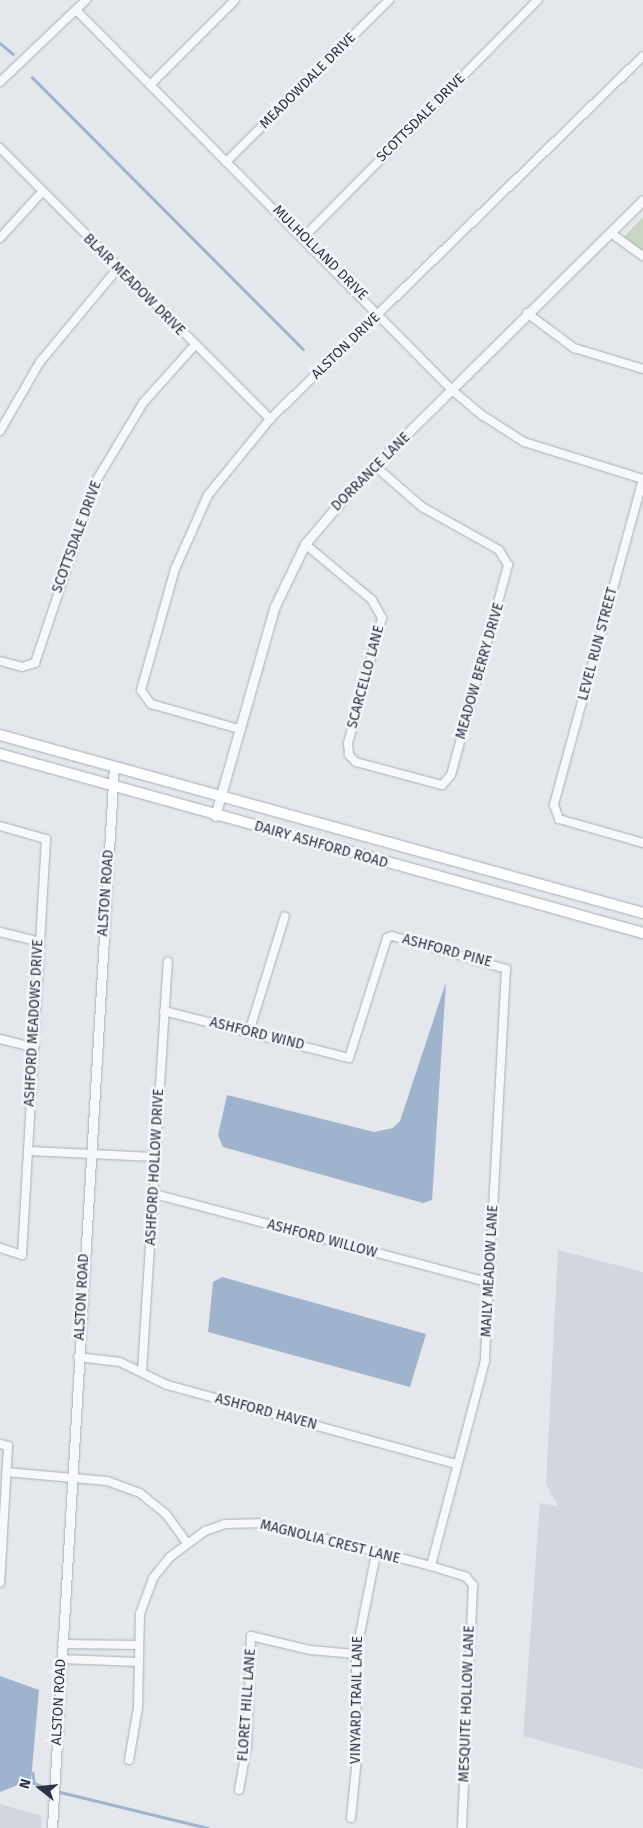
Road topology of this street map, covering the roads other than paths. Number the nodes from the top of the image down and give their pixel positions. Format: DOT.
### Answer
graph roads {
  1 [pos="86,0"];
  2 [pos="235,0"];
  3 [pos="389,0"];
  4 [pos="538,0"];
  5 [pos="76,10"];
  6 [pos="643,56"];
  7 [pos="0,82"];
  8 [pos="150,85"];
  9 [pos="0,148"];
  10 [pos="226,162"];
  11 [pos="42,192"];
  12 [pos="643,200"];
  13 [pos="611,233"];
  14 [pos="304,237"];
  15 [pos="0,238"];
  16 [pos="643,256"];
  17 [pos="118,268"];
  18 [pos="380,313"];
  19 [pos="527,313"];
  20 [pos="194,346"];
  21 [pos="643,369"];
  22 [pos="452,390"];
  23 [pos="270,419"];
  24 [pos="0,431"];
  25 [pos="376,467"];
  26 [pos="643,479"];
  27 [pos="304,544"];
  28 [pos="0,661"];
  29 [pos="239,729"];
  30 [pos="0,735"];
  31 [pos="0,754"];
  32 [pos="114,767"];
  33 [pos="446,783"];
  34 [pos="112,786"];
  35 [pos="220,797"];
  36 [pos="215,816"];
  37 [pos="0,826"];
  38 [pos="643,843"];
  39 [pos="464,867"];
  40 [pos="459,884"];
  41 [pos="643,913"];
  42 [pos="285,916"];
  43 [pos="0,932"];
  44 [pos="643,933"];
  45 [pos="37,941"];
  46 [pos="168,962"];
  47 [pos="506,969"];
  48 [pos="164,1011"];
  49 [pos="249,1032"];
  50 [pos="0,1038"];
  51 [pos="32,1047"];
  52 [pos="349,1058"];
  53 [pos="28,1151"];
  54 [pos="90,1154"];
  55 [pos="155,1157"];
  56 [pos="154,1194"];
  57 [pos="0,1248"];
  58 [pos="490,1283"];
  59 [pos="78,1357"];
  60 [pos="142,1372"];
  61 [pos="4,1445"];
  62 [pos="456,1464"];
  63 [pos="6,1472"];
  64 [pos="72,1478"];
  65 [pos="187,1543"];
  66 [pos="376,1554"];
  67 [pos="431,1566"];
  68 [pos="471,1582"];
  69 [pos="0,1583"];
  70 [pos="62,1644"];
  71 [pos="139,1645"];
  72 [pos="356,1654"];
  73 [pos="61,1659"];
  74 [pos="139,1662"];
  75 [pos="129,1760"];
  76 [pos="239,1790"];
  77 [pos="351,1818"];
  78 [pos="52,1828"];
  79 [pos="462,1828"];
  1 -- 5 [label="street"];
  2 -- 8 [label="street"];
  3 -- 10 [label="street, MEADOWDALE DRIVE"];
  4 -- 14 [label="street, SCOTTSDALE DRIVE"];
  5 -- 7 [label="street"];
  5 -- 8 [label="street, MULHOLLAND DRIVE"];
  6 -- 18 [label="street, ALSTON DRIVE"];
  8 -- 10 [label="street, MULHOLLAND DRIVE"];
  9 -- 11 [label="street, BLAIR MEADOW DRIVE"];
  10 -- 14 [label="street, MULHOLLAND DRIVE"];
  11 -- 15 [label="street"];
  11 -- 17 [label="street, BLAIR MEADOW DRIVE"];
  12 -- 13 [label="street, DORRANCE LANE"];
  13 -- 16 [label="street"];
  13 -- 19 [label="street, DORRANCE LANE"];
  14 -- 18 [label="street, MULHOLLAND DRIVE"];
  17 -- 20 [label="street, BLAIR MEADOW DRIVE"];
  17 -- 24 [label="street"];
  18 -- 22 [label="street, MULHOLLAND DRIVE"];
  18 -- 23 [label="street, ALSTON DRIVE"];
  19 -- 21 [label="street"];
  19 -- 22 [label="street, DORRANCE LANE"];
  20 -- 23 [label="street, BLAIR MEADOW DRIVE"];
  20 -- 28 [label="street, SCOTTSDALE DRIVE"];
  22 -- 25 [label="street, DORRANCE LANE"];
  22 -- 26 [label="street, MULHOLLAND DRIVE"];
  23 -- 29 [label="street, ALSTON DRIVE"];
  25 -- 27 [label="street, DORRANCE LANE"];
  25 -- 33 [label="street, MEADOW BERRY DRIVE"];
  26 -- 38 [label="street, LEVEL RUN STREET"];
  27 -- 29 [label="street, DORRANCE LANE"];
  27 -- 33 [label="street, SCARCELLO LANE"];
  29 -- 35 [label="street, DORRANCE LANE"];
  30 -- 32 [label="main road, DAIRY ASHFORD ROAD"];
  31 -- 34 [label="main road, DAIRY ASHFORD ROAD"];
  32 -- 34 [label="street, ALSTON ROAD"];
  32 -- 35 [label="main road, DAIRY ASHFORD ROAD"];
  34 -- 36 [label="main road, DAIRY ASHFORD ROAD"];
  34 -- 54 [label="street, ALSTON ROAD"];
  35 -- 36 [label="street, DORRANCE LANE"];
  35 -- 39 [label="main road, DAIRY ASHFORD ROAD"];
  36 -- 40 [label="main road, DAIRY ASHFORD ROAD"];
  37 -- 45 [label="street, ASHFORD MEADOWS DRIVE"];
  39 -- 40 [label="main road"];
  39 -- 41 [label="main road, DAIRY ASHFORD ROAD"];
  40 -- 44 [label="main road, DAIRY ASHFORD ROAD"];
  42 -- 49 [label="street"];
  43 -- 45 [label="street"];
  45 -- 51 [label="street, ASHFORD MEADOWS DRIVE"];
  46 -- 48 [label="street, ASHFORD HOLLOW DRIVE"];
  47 -- 52 [label="street, ASHFORD PINE"];
  47 -- 58 [label="street, MAILY MEADOW LANE"];
  48 -- 49 [label="street, ASHFORD WIND"];
  48 -- 55 [label="street, ASHFORD HOLLOW DRIVE"];
  49 -- 52 [label="street, ASHFORD WIND"];
  50 -- 51 [label="street"];
  51 -- 53 [label="street, ASHFORD MEADOWS DRIVE"];
  53 -- 54 [label="street"];
  53 -- 57 [label="street, ASHFORD MEADOWS DRIVE"];
  54 -- 55 [label="street"];
  54 -- 59 [label="street, ALSTON ROAD"];
  55 -- 56 [label="street, ASHFORD HOLLOW DRIVE"];
  56 -- 58 [label="street, ASHFORD WILLOW"];
  56 -- 60 [label="street, ASHFORD HOLLOW DRIVE"];
  58 -- 62 [label="street, MAILY MEADOW LANE"];
  59 -- 60 [label="street, ASHFORD HAVEN"];
  59 -- 64 [label="street, ALSTON ROAD"];
  60 -- 62 [label="street, ASHFORD HAVEN"];
  61 -- 63 [label="street"];
  62 -- 67 [label="street, MAILY MEADOW LANE"];
  63 -- 64 [label="street"];
  63 -- 69 [label="street"];
  64 -- 65 [label="street"];
  64 -- 70 [label="street, ALSTON ROAD"];
  65 -- 66 [label="street, MAGNOLIA CREST LANE"];
  65 -- 71 [label="street, MAGNOLIA CREST LANE"];
  66 -- 67 [label="street, MAGNOLIA CREST LANE"];
  66 -- 72 [label="street, VINYARD TRAIL LANE"];
  67 -- 68 [label="street, MAGNOLIA CREST LANE"];
  68 -- 79 [label="street, MESQUITE HOLLOW LANE"];
  70 -- 71 [label="street"];
  70 -- 73 [label="street, ALSTON ROAD"];
  71 -- 74 [label="street, MAGNOLIA CREST LANE"];
  72 -- 76 [label="street, FLORET HILL LANE"];
  72 -- 77 [label="street, VINYARD TRAIL LANE"];
  73 -- 74 [label="street"];
  73 -- 78 [label="street, ALSTON ROAD"];
  74 -- 75 [label="street, MAGNOLIA CREST LANE"];
}
